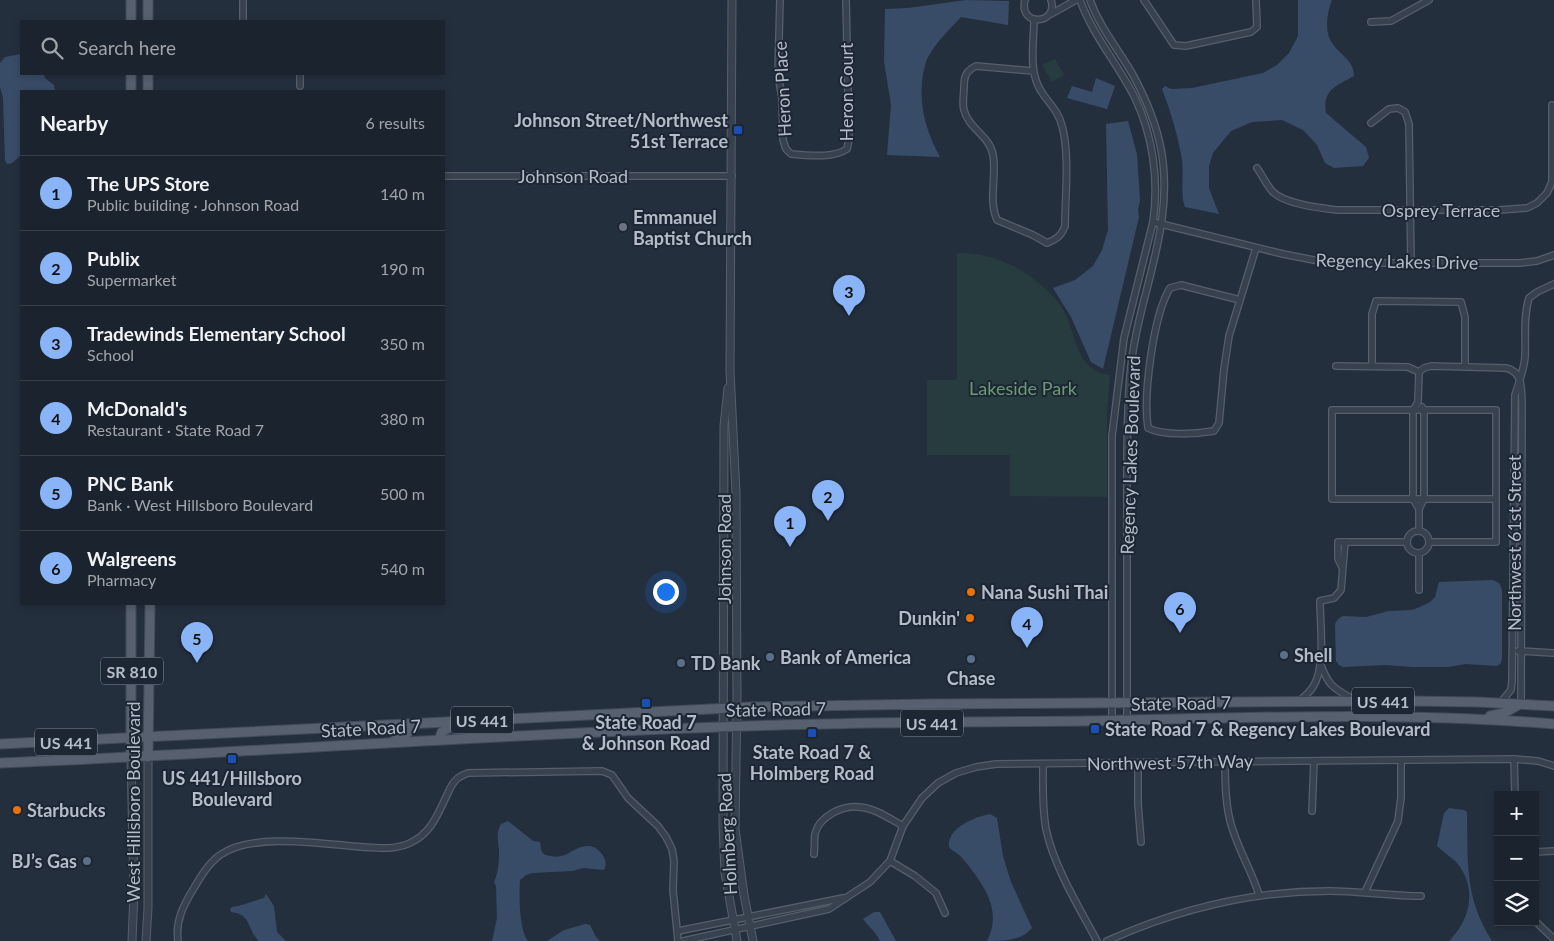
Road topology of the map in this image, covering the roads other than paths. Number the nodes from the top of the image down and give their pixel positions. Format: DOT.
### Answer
graph roads {
  1 [pos="132,0"];
  2 [pos="148,0"];
  3 [pos="243,0"];
  4 [pos="732,0"];
  5 [pos="780,0"];
  6 [pos="846,0"];
  7 [pos="1025,0"];
  8 [pos="1051,0"];
  9 [pos="1076,0"];
  10 [pos="1080,0"];
  11 [pos="1090,0"];
  12 [pos="1144,0"];
  13 [pos="1256,0"];
  14 [pos="1429,0"];
  15 [pos="1047,17"];
  16 [pos="1034,19"];
  17 [pos="131,20"];
  18 [pos="148,20"];
  19 [pos="243,20"];
  20 [pos="1371,22"];
  21 [pos="1033,71"];
  22 [pos="131,75"];
  23 [pos="148,75"];
  24 [pos="300,75"];
  25 [pos="300,86"];
  26 [pos="131,90"];
  27 [pos="148,90"];
  28 [pos="1552,105"];
  29 [pos="1371,123"];
  30 [pos="813,155"];
  31 [pos="1256,168"];
  32 [pos="445,176"];
  33 [pos="732,176"];
  34 [pos="1411,210"];
  35 [pos="1153,222"];
  36 [pos="1162,224"];
  37 [pos="1256,248"];
  38 [pos="1554,255"];
  39 [pos="1411,264"];
  40 [pos="1554,284"];
  41 [pos="1240,300"];
  42 [pos="1336,366"];
  43 [pos="1372,366"];
  44 [pos="1465,367"];
  45 [pos="730,371"];
  46 [pos="1419,372"];
  47 [pos="1520,380"];
  48 [pos="1418,402"];
  49 [pos="1413,410"];
  50 [pos="1424,410"];
  51 [pos="724,426"];
  52 [pos="736,476"];
  53 [pos="1413,499"];
  54 [pos="1424,499"];
  55 [pos="1496,499"];
  56 [pos="1419,509"];
  57 [pos="1419,531"];
  58 [pos="1407,542"];
  59 [pos="1430,542"];
  60 [pos="1419,554"];
  61 [pos="1419,590"];
  62 [pos="131,605"];
  63 [pos="150,605"];
  64 [pos="1513,651"];
  65 [pos="1522,651"];
  66 [pos="1554,653"];
  67 [pos="1320,662"];
  68 [pos="1357,701"];
  69 [pos="1112,702"];
  70 [pos="1127,702"];
  71 [pos="1299,702"];
  72 [pos="1500,703"];
  73 [pos="1521,704"];
  74 [pos="1554,706"];
  75 [pos="736,708"];
  76 [pos="724,709"];
  77 [pos="1478,719"];
  78 [pos="1112,720"];
  79 [pos="1127,720"];
  80 [pos="461,721"];
  81 [pos="418,723"];
  82 [pos="1554,724"];
  83 [pos="736,726"];
  84 [pos="724,727"];
  85 [pos="149,737"];
  86 [pos="132,738"];
  87 [pos="439,740"];
  88 [pos="389,743"];
  89 [pos="0,744"];
  90 [pos="131,757"];
  91 [pos="148,757"];
  92 [pos="1514,759"];
  93 [pos="1314,761"];
  94 [pos="1401,761"];
  95 [pos="0,762"];
  96 [pos="1225,762"];
  97 [pos="1138,763"];
  98 [pos="1043,764"];
  99 [pos="1554,766"];
  100 [pos="1515,791"];
  101 [pos="1312,811"];
  102 [pos="903,826"];
  103 [pos="1141,842"];
  104 [pos="1554,851"];
  105 [pos="1539,852"];
  106 [pos="814,854"];
  107 [pos="890,861"];
  108 [pos="1366,892"];
  109 [pos="1259,895"];
  110 [pos="1420,896"];
  111 [pos="847,897"];
  112 [pos="945,913"];
  113 [pos="748,916"];
  114 [pos="732,919"];
  115 [pos="1539,926"];
  116 [pos="750,927"];
  117 [pos="735,930"];
  118 [pos="678,931"];
  119 [pos="1554,939"];
  120 [pos="132,941"];
  121 [pos="146,941"];
  122 [pos="178,941"];
  123 [pos="678,941"];
  124 [pos="683,941"];
  125 [pos="737,941"];
  126 [pos="753,941"];
  127 [pos="1097,941"];
  128 [pos="1107,941"];
  1 -- 17 [label="main road"];
  2 -- 18 [label="main road"];
  3 -- 19 [label="street"];
  4 -- 33 [label="street, Johnson Road"];
  5 -- 30 [label="street, Heron Place"];
  6 -- 30 [label="street, Heron Court"];
  7 -- 16 [label="street"];
  8 -- 15 [label="street"];
  9 -- 15 [label="street"];
  10 -- 35 [label="street, Regency Lakes Boulevard"];
  11 -- 36 [label="street, Regency Lakes Boulevard"];
  12 -- 13 [label="street"];
  14 -- 20 [label="street"];
  15 -- 16 [label="street"];
  16 -- 21 [label="street"];
  21 -- 21 [label="street"];
  22 -- 26 [label="main road"];
  23 -- 27 [label="main road"];
  24 -- 25 [label="street"];
  28 -- 34 [label="street, Osprey Terrace"];
  29 -- 34 [label="street"];
  31 -- 34 [label="street, Osprey Terrace"];
  32 -- 33 [label="street, Johnson Road"];
  33 -- 45 [label="street, Johnson Road"];
  34 -- 39 [label="street"];
  35 -- 36 [label="street, Regency Lakes Drive"];
  35 -- 69 [label="street, Regency Lakes Boulevard"];
  36 -- 37 [label="street, Regency Lakes Drive"];
  36 -- 70 [label="street, Regency Lakes Boulevard"];
  37 -- 39 [label="street, Regency Lakes Drive"];
  37 -- 41 [label="street"];
  38 -- 39 [label="street, Regency Lakes Drive"];
  40 -- 47 [label="street, Northwest 61st Street"];
  41 -- 41 [label="street"];
  42 -- 43 [label="street"];
  43 -- 44 [label="street"];
  43 -- 46 [label="street"];
  44 -- 46 [label="street"];
  44 -- 47 [label="street"];
  45 -- 51 [label="street, Johnson Road"];
  45 -- 52 [label="street, Johnson Road"];
  46 -- 48 [label="street"];
  47 -- 64 [label="street, Northwest 61st Street"];
  47 -- 65 [label="street, Northwest 61st Street"];
  48 -- 49 [label="street"];
  48 -- 50 [label="street"];
  49 -- 50 [label="street"];
  49 -- 53 [label="street"];
  49 -- 53 [label="street"];
  50 -- 54 [label="street"];
  50 -- 55 [label="street"];
  51 -- 52 [label="street"];
  51 -- 76 [label="street, Johnson Road"];
  52 -- 75 [label="street, Johnson Road"];
  53 -- 54 [label="street"];
  53 -- 56 [label="street"];
  54 -- 55 [label="street"];
  54 -- 56 [label="street"];
  55 -- 59 [label="street"];
  56 -- 57 [label="street"];
  57 -- 58 [label="street"];
  57 -- 59 [label="street"];
  58 -- 60 [label="street"];
  58 -- 67 [label="street"];
  59 -- 60 [label="street"];
  60 -- 61 [label="street"];
  62 -- 86 [label="main road, West Hillsboro Boulevard / SR 810"];
  63 -- 85 [label="main road, West Hillsboro Boulevard / SR 810"];
  64 -- 65 [label="street"];
  64 -- 72 [label="street, Northwest 61st Street"];
  65 -- 66 [label="street"];
  65 -- 73 [label="street, Northwest 61st Street"];
  67 -- 68 [label="street"];
  67 -- 71 [label="street"];
  68 -- 71 [label="main road, State Road 7 / US 441"];
  68 -- 72 [label="main road, State Road 7 / US 441"];
  69 -- 70 [label="main road, State Road 7 / US 441"];
  69 -- 75 [label="main road, State Road 7 / US 441"];
  69 -- 78 [label="street, Regency Lakes Boulevard"];
  70 -- 71 [label="main road, State Road 7 / US 441"];
  70 -- 79 [label="street, Regency Lakes Boulevard"];
  72 -- 73 [label="main road, State Road 7 / US 441"];
  73 -- 74 [label="main road, State Road 7 / US 441"];
  73 -- 77 [label="main road"];
  75 -- 76 [label="main road, State Road 7 / US 441"];
  75 -- 83 [label="street, Johnson Road"];
  76 -- 80 [label="main road, State Road 7 / US 441"];
  76 -- 84 [label="street, Johnson Road"];
  77 -- 79 [label="main road, State Road 7 / US 441"];
  77 -- 82 [label="main road, State Road 7 / US 441"];
  78 -- 79 [label="main road, State Road 7 / US 441"];
  78 -- 83 [label="main road, State Road 7 / US 441"];
  80 -- 81 [label="main road, State Road 7 / US 441"];
  80 -- 87 [label="main road"];
  81 -- 85 [label="main road, State Road 7 / US 441"];
  81 -- 88 [label="main road"];
  83 -- 84 [label="main road, State Road 7 / US 441"];
  83 -- 113 [label="street, Holmberg Road"];
  84 -- 87 [label="main road, State Road 7 / US 441"];
  84 -- 114 [label="street, Holmberg Road"];
  85 -- 86 [label="main road, State Road 7 / US 441"];
  85 -- 91 [label="main road, West Hillsboro Boulevard / SR 810"];
  86 -- 89 [label="main road, State Road 7 / US 441"];
  86 -- 90 [label="main road, West Hillsboro Boulevard / SR 810"];
  87 -- 88 [label="main road, State Road 7 / US 441"];
  88 -- 91 [label="main road, State Road 7 / US 441"];
  90 -- 91 [label="main road, State Road 7 / US 441"];
  90 -- 95 [label="main road, State Road 7 / US 441"];
  90 -- 120 [label="street, West Hillsboro Boulevard"];
  91 -- 121 [label="street, West Hillsboro Boulevard"];
  92 -- 94 [label="street, Northwest 57th Way"];
  92 -- 99 [label="street, Northwest 57th Way"];
  92 -- 100 [label="street"];
  93 -- 94 [label="street, Northwest 57th Way"];
  93 -- 96 [label="street, Northwest 57th Way"];
  93 -- 101 [label="street"];
  94 -- 108 [label="street"];
  96 -- 97 [label="street, Northwest 57th Way"];
  96 -- 109 [label="street"];
  97 -- 98 [label="street, Northwest 57th Way"];
  97 -- 103 [label="street"];
  98 -- 102 [label="street, Northwest 57th Way"];
  98 -- 127 [label="street"];
  102 -- 106 [label="street"];
  102 -- 107 [label="street, Northwest 57th Way"];
  104 -- 105 [label="street"];
  107 -- 111 [label="street, Northwest 57th Way"];
  107 -- 112 [label="street"];
  108 -- 109 [label="street"];
  108 -- 110 [label="street"];
  109 -- 128 [label="street"];
  111 -- 113 [label="street, Northwest 57th Way"];
  111 -- 116 [label="street, Northwest 57th Way"];
  113 -- 114 [label="street, Northwest 57th Way"];
  113 -- 116 [label="street, Holmberg Road"];
  114 -- 117 [label="street, Holmberg Road"];
  114 -- 118 [label="street, Northwest 57th Way"];
  115 -- 119 [label="street"];
  116 -- 117 [label="street, Northwest 57th Way"];
  116 -- 126 [label="street, Holmberg Road"];
  117 -- 124 [label="street, Northwest 57th Way"];
  117 -- 125 [label="street, Holmberg Road"];
  118 -- 122 [label="street"];
  118 -- 123 [label="street"];
}
